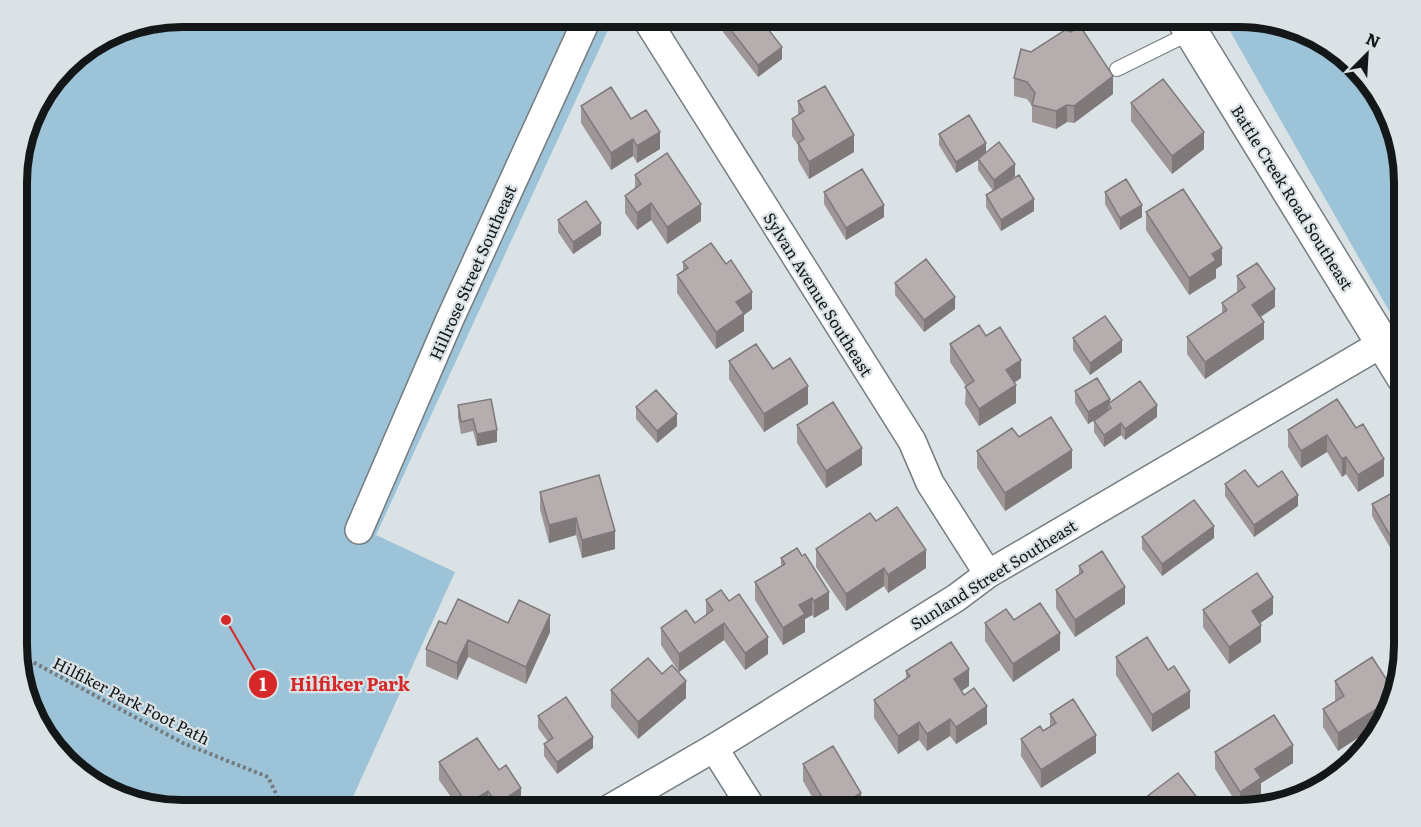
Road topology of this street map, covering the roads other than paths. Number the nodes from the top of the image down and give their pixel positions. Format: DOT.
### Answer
graph roads {
  1 [pos="583,27"];
  2 [pos="652,27"];
  3 [pos="1182,27"];
  4 [pos="1189,27"];
  5 [pos="1117,69"];
  6 [pos="1383,343"];
  7 [pos="1394,361"];
  8 [pos="359,530"];
  9 [pos="988,574"];
  10 [pos="714,748"];
  11 [pos="624,800"];
  12 [pos="747,800"];
  1 -- 8 [label="street, Hillrose Street Southeast"];
  2 -- 9 [label="street, Sylvan Avenue Southeast"];
  3 -- 5 [label="lane"];
  4 -- 6 [label="main road, Battle Creek Road Southeast"];
  6 -- 7 [label="main road, Battle Creek Road Southeast"];
  6 -- 9 [label="street, Sunland Street Southeast"];
  9 -- 10 [label="street, Sunland Street Southeast"];
  10 -- 11 [label="street, Sunland Street Southeast"];
  10 -- 12 [label="street"];
}
